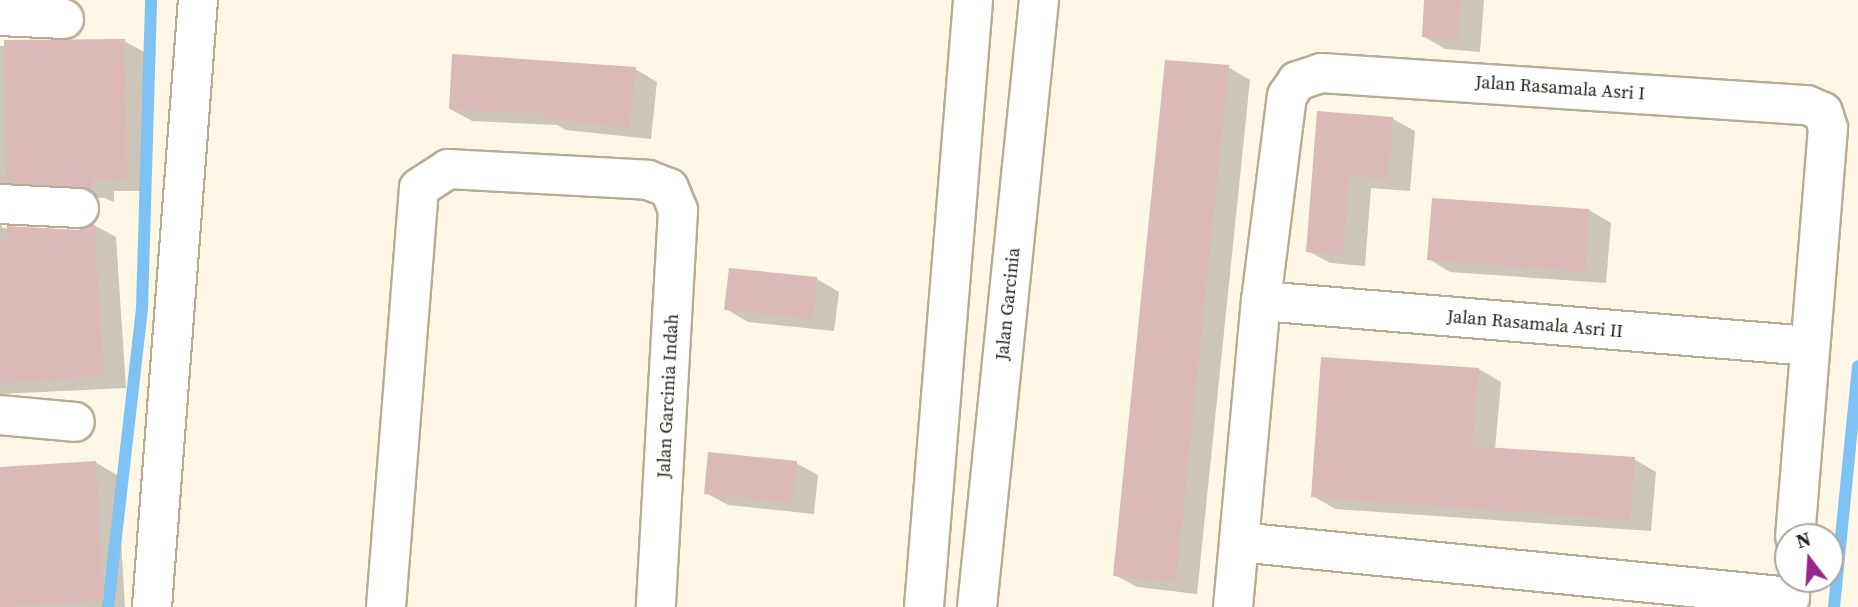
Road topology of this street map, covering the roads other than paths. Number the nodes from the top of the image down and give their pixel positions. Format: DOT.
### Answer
graph roads {
  1 [pos="198,0"];
  2 [pos="973,0"];
  3 [pos="1039,0"];
  4 [pos="0,16"];
  5 [pos="64,19"];
  6 [pos="0,204"];
  7 [pos="79,208"];
  8 [pos="1261,301"];
  9 [pos="1809,346"];
  10 [pos="0,415"];
  11 [pos="75,422"];
  12 [pos="1796,523"];
  13 [pos="1239,542"];
  14 [pos="1790,594"];
  15 [pos="152,607"];
  16 [pos="386,607"];
  17 [pos="656,607"];
  18 [pos="924,607"];
  19 [pos="977,607"];
  20 [pos="1233,607"];
  1 -- 15 [label="street"];
  2 -- 18 [label="street"];
  3 -- 19 [label="street, Jalan Garcinia"];
  4 -- 5 [label="street"];
  6 -- 7 [label="street"];
  8 -- 9 [label="street, Jalan Rasamala Asri II"];
  8 -- 9 [label="street, Jalan Rasamala Asri I"];
  8 -- 13 [label="street"];
  9 -- 12 [label="street"];
  10 -- 11 [label="street"];
  13 -- 14 [label="street"];
  13 -- 20 [label="street"];
  16 -- 17 [label="street, Jalan Garcinia Indah"];
}
